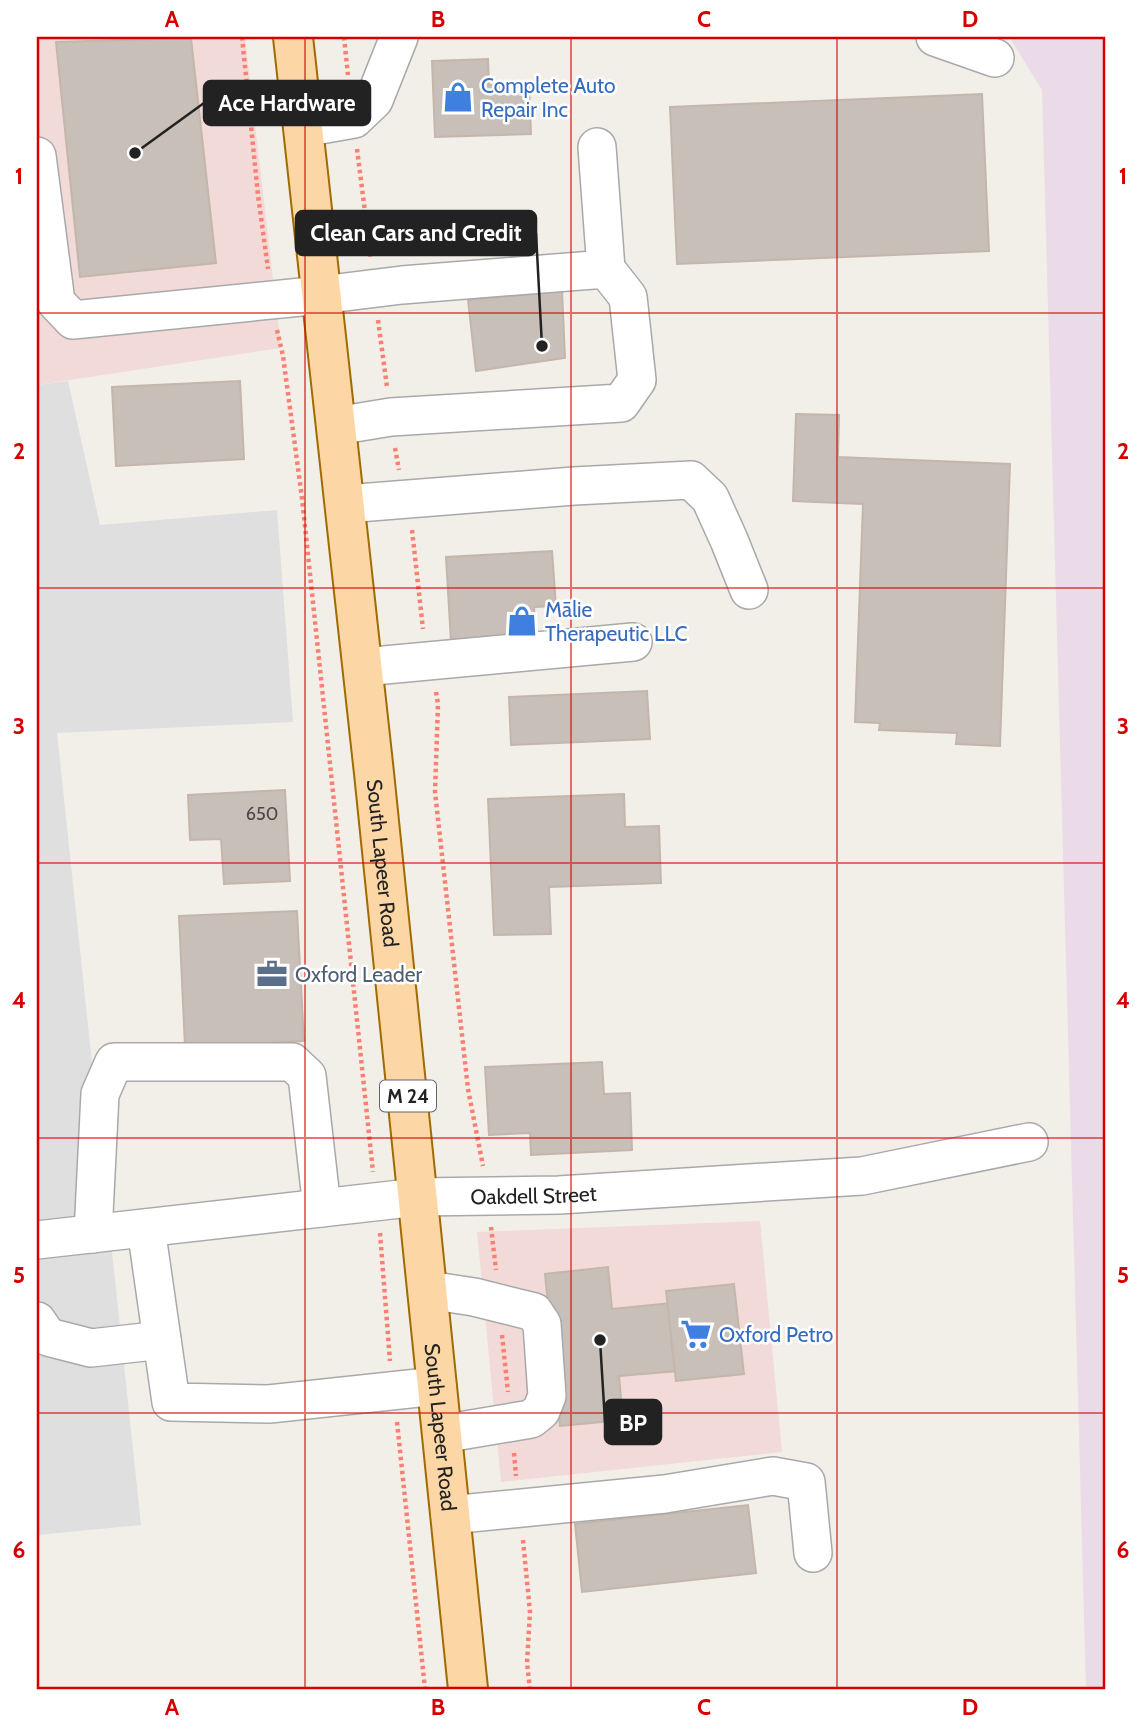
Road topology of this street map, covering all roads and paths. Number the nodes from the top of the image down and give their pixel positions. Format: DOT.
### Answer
graph roads {
  1 [pos="242,37"];
  2 [pos="293,37"];
  3 [pos="344,37"];
  4 [pos="399,37"];
  5 [pos="935,37"];
  6 [pos="995,58"];
  7 [pos="354,120"];
  8 [pos="303,128"];
  9 [pos="597,147"];
  10 [pos="37,156"];
  11 [pos="606,269"];
  12 [pos="374,288"];
  13 [pos="321,295"];
  14 [pos="272,300"];
  15 [pos="391,417"];
  16 [pos="336,426"];
  17 [pos="405,499"];
  18 [pos="345,504"];
  19 [pos="749,590"];
  20 [pos="633,642"];
  21 [pos="433,660"];
  22 [pos="363,667"];
  23 [pos="1029,1142"];
  24 [pos="488,1196"];
  25 [pos="418,1197"];
  26 [pos="377,1202"];
  27 [pos="322,1208"];
  28 [pos="146,1228"];
  29 [pos="93,1234"];
  30 [pos="37,1240"];
  31 [pos="428,1290"];
  32 [pos="499,1303"];
  33 [pos="37,1321"];
  34 [pos="162,1340"];
  35 [pos="437,1386"];
  36 [pos="393,1391"];
  37 [pos="511,1422"];
  38 [pos="442,1434"];
  39 [pos="519,1508"];
  40 [pos="450,1515"];
  41 [pos="813,1553"];
  42 [pos="425,1689"];
  43 [pos="468,1689"];
  44 [pos="530,1689"];
  1 -- 14 [label="path"];
  2 -- 8 [label="main road, South Lapeer Road / M 24"];
  3 -- 7 [label="path"];
  4 -- 7 [label="street"];
  5 -- 6 [label="street"];
  7 -- 8 [label="street"];
  7 -- 12 [label="path"];
  8 -- 13 [label="main road, South Lapeer Road / M 24"];
  9 -- 11 [label="street"];
  10 -- 14 [label="street"];
  11 -- 12 [label="street"];
  11 -- 15 [label="street"];
  12 -- 13 [label="street"];
  12 -- 15 [label="path"];
  13 -- 14 [label="street"];
  13 -- 16 [label="main road, South Lapeer Road / M 24"];
  14 -- 26 [label="path"];
  15 -- 16 [label="street"];
  15 -- 17 [label="path"];
  16 -- 18 [label="main road, South Lapeer Road / M 24"];
  17 -- 18 [label="street"];
  17 -- 19 [label="street"];
  17 -- 21 [label="path"];
  18 -- 22 [label="main road, South Lapeer Road / M 24"];
  20 -- 21 [label="street"];
  21 -- 22 [label="street"];
  21 -- 24 [label="path"];
  22 -- 25 [label="main road, South Lapeer Road / M 24"];
  23 -- 24 [label="street, Oakdell Street"];
  24 -- 25 [label="street, Oakdell Street"];
  24 -- 32 [label="path"];
  25 -- 26 [label="street, Oakdell Street"];
  25 -- 31 [label="main road, South Lapeer Road / M 24"];
  26 -- 27 [label="street, Oakdell Street"];
  26 -- 36 [label="path"];
  27 -- 28 [label="street, Oakdell Street"];
  27 -- 29 [label="street"];
  28 -- 29 [label="street, Oakdell Street"];
  28 -- 34 [label="street"];
  29 -- 30 [label="street, Oakdell Street"];
  31 -- 32 [label="street"];
  31 -- 35 [label="main road, South Lapeer Road / M 24"];
  32 -- 37 [label="path"];
  32 -- 37 [label="street"];
  33 -- 34 [label="street"];
  34 -- 36 [label="street"];
  35 -- 36 [label="street"];
  35 -- 38 [label="main road, South Lapeer Road / M 24"];
  36 -- 42 [label="path"];
  37 -- 38 [label="street"];
  37 -- 39 [label="path"];
  38 -- 40 [label="main road, South Lapeer Road / M 24"];
  39 -- 40 [label="street"];
  39 -- 41 [label="street"];
  39 -- 44 [label="path"];
  40 -- 43 [label="main road, South Lapeer Road / M 24"];
}
